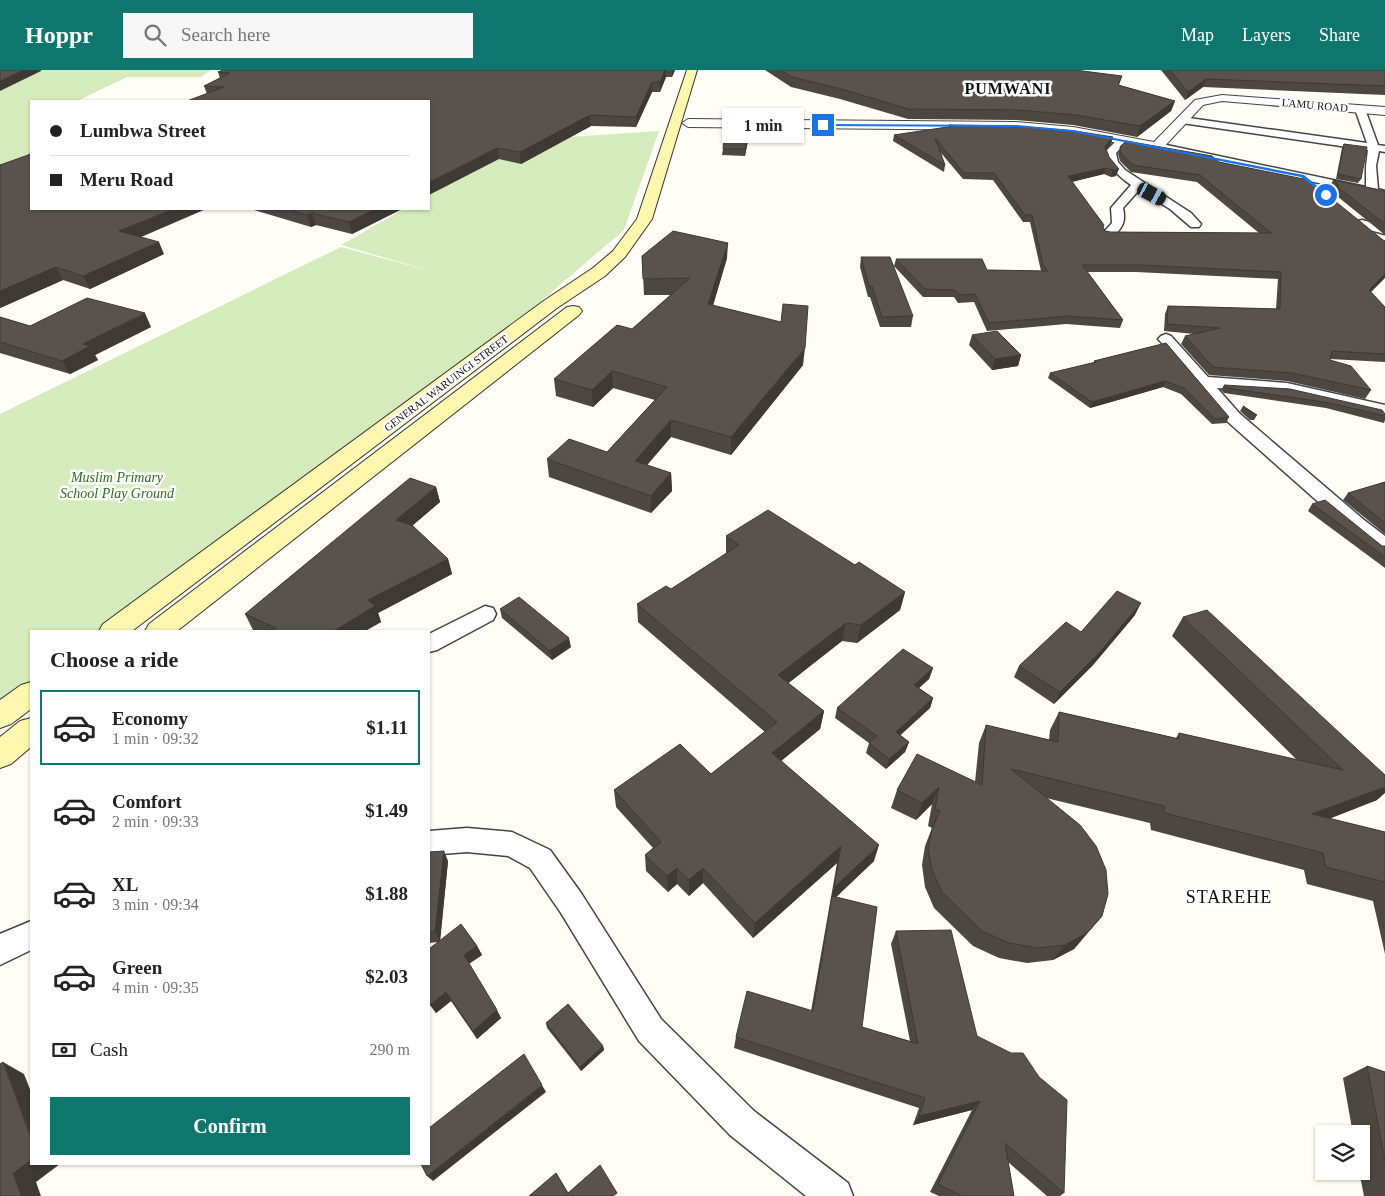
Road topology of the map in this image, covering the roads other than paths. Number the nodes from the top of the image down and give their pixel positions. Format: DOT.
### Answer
graph roads {
  1 [pos="692,70"];
  2 [pos="1360,109"];
  3 [pos="1385,111"];
  4 [pos="690,118"];
  5 [pos="1182,120"];
  6 [pos="1123,140"];
  7 [pos="1157,146"];
  8 [pos="1380,148"];
  9 [pos="1302,176"];
  10 [pos="1137,185"];
  11 [pos="1372,192"];
  12 [pos="1324,194"];
  13 [pos="1385,194"];
  14 [pos="1350,215"];
  15 [pos="1195,224"];
  16 [pos="1362,224"];
  17 [pos="1385,230"];
  18 [pos="1108,234"];
  19 [pos="1385,243"];
  20 [pos="1166,339"];
  21 [pos="1204,382"];
  22 [pos="1385,410"];
  23 [pos="1385,546"];
  24 [pos="485,614"];
  25 [pos="114,630"];
  26 [pos="160,630"];
  27 [pos="430,643"];
  28 [pos="30,694"];
  29 [pos="0,716"];
  30 [pos="30,731"];
  31 [pos="0,754"];
  32 [pos="430,843"];
  33 [pos="30,935"];
  34 [pos="0,950"];
  35 [pos="835,1196"];
  1 -- 25 [label="main road, GENERAL WARUINGI STREET"];
  2 -- 3 [label="street, LAMU ROAD"];
  2 -- 5 [label="street, LAMU ROAD"];
  2 -- 8 [label="street"];
  4 -- 6 [label="street"];
  4 -- 26 [label="main road, GENERAL WARUINGI STREET"];
  5 -- 7 [label="street, LAMU ROAD"];
  5 -- 8 [label="street"];
  6 -- 7 [label="street"];
  6 -- 10 [label="street"];
  7 -- 9 [label="street"];
  8 -- 11 [label="street"];
  9 -- 11 [label="street"];
  9 -- 12 [label="street"];
  10 -- 15 [label="street"];
  10 -- 18 [label="street"];
  11 -- 13 [label="street"];
  14 -- 16 [label="street"];
  16 -- 17 [label="street"];
  16 -- 19 [label="street"];
  20 -- 21 [label="street"];
  21 -- 22 [label="street"];
  21 -- 23 [label="street"];
  24 -- 27 [label="street"];
  28 -- 29 [label="main road"];
  30 -- 31 [label="main road"];
  32 -- 35 [label="street"];
  33 -- 34 [label="street"];
}
